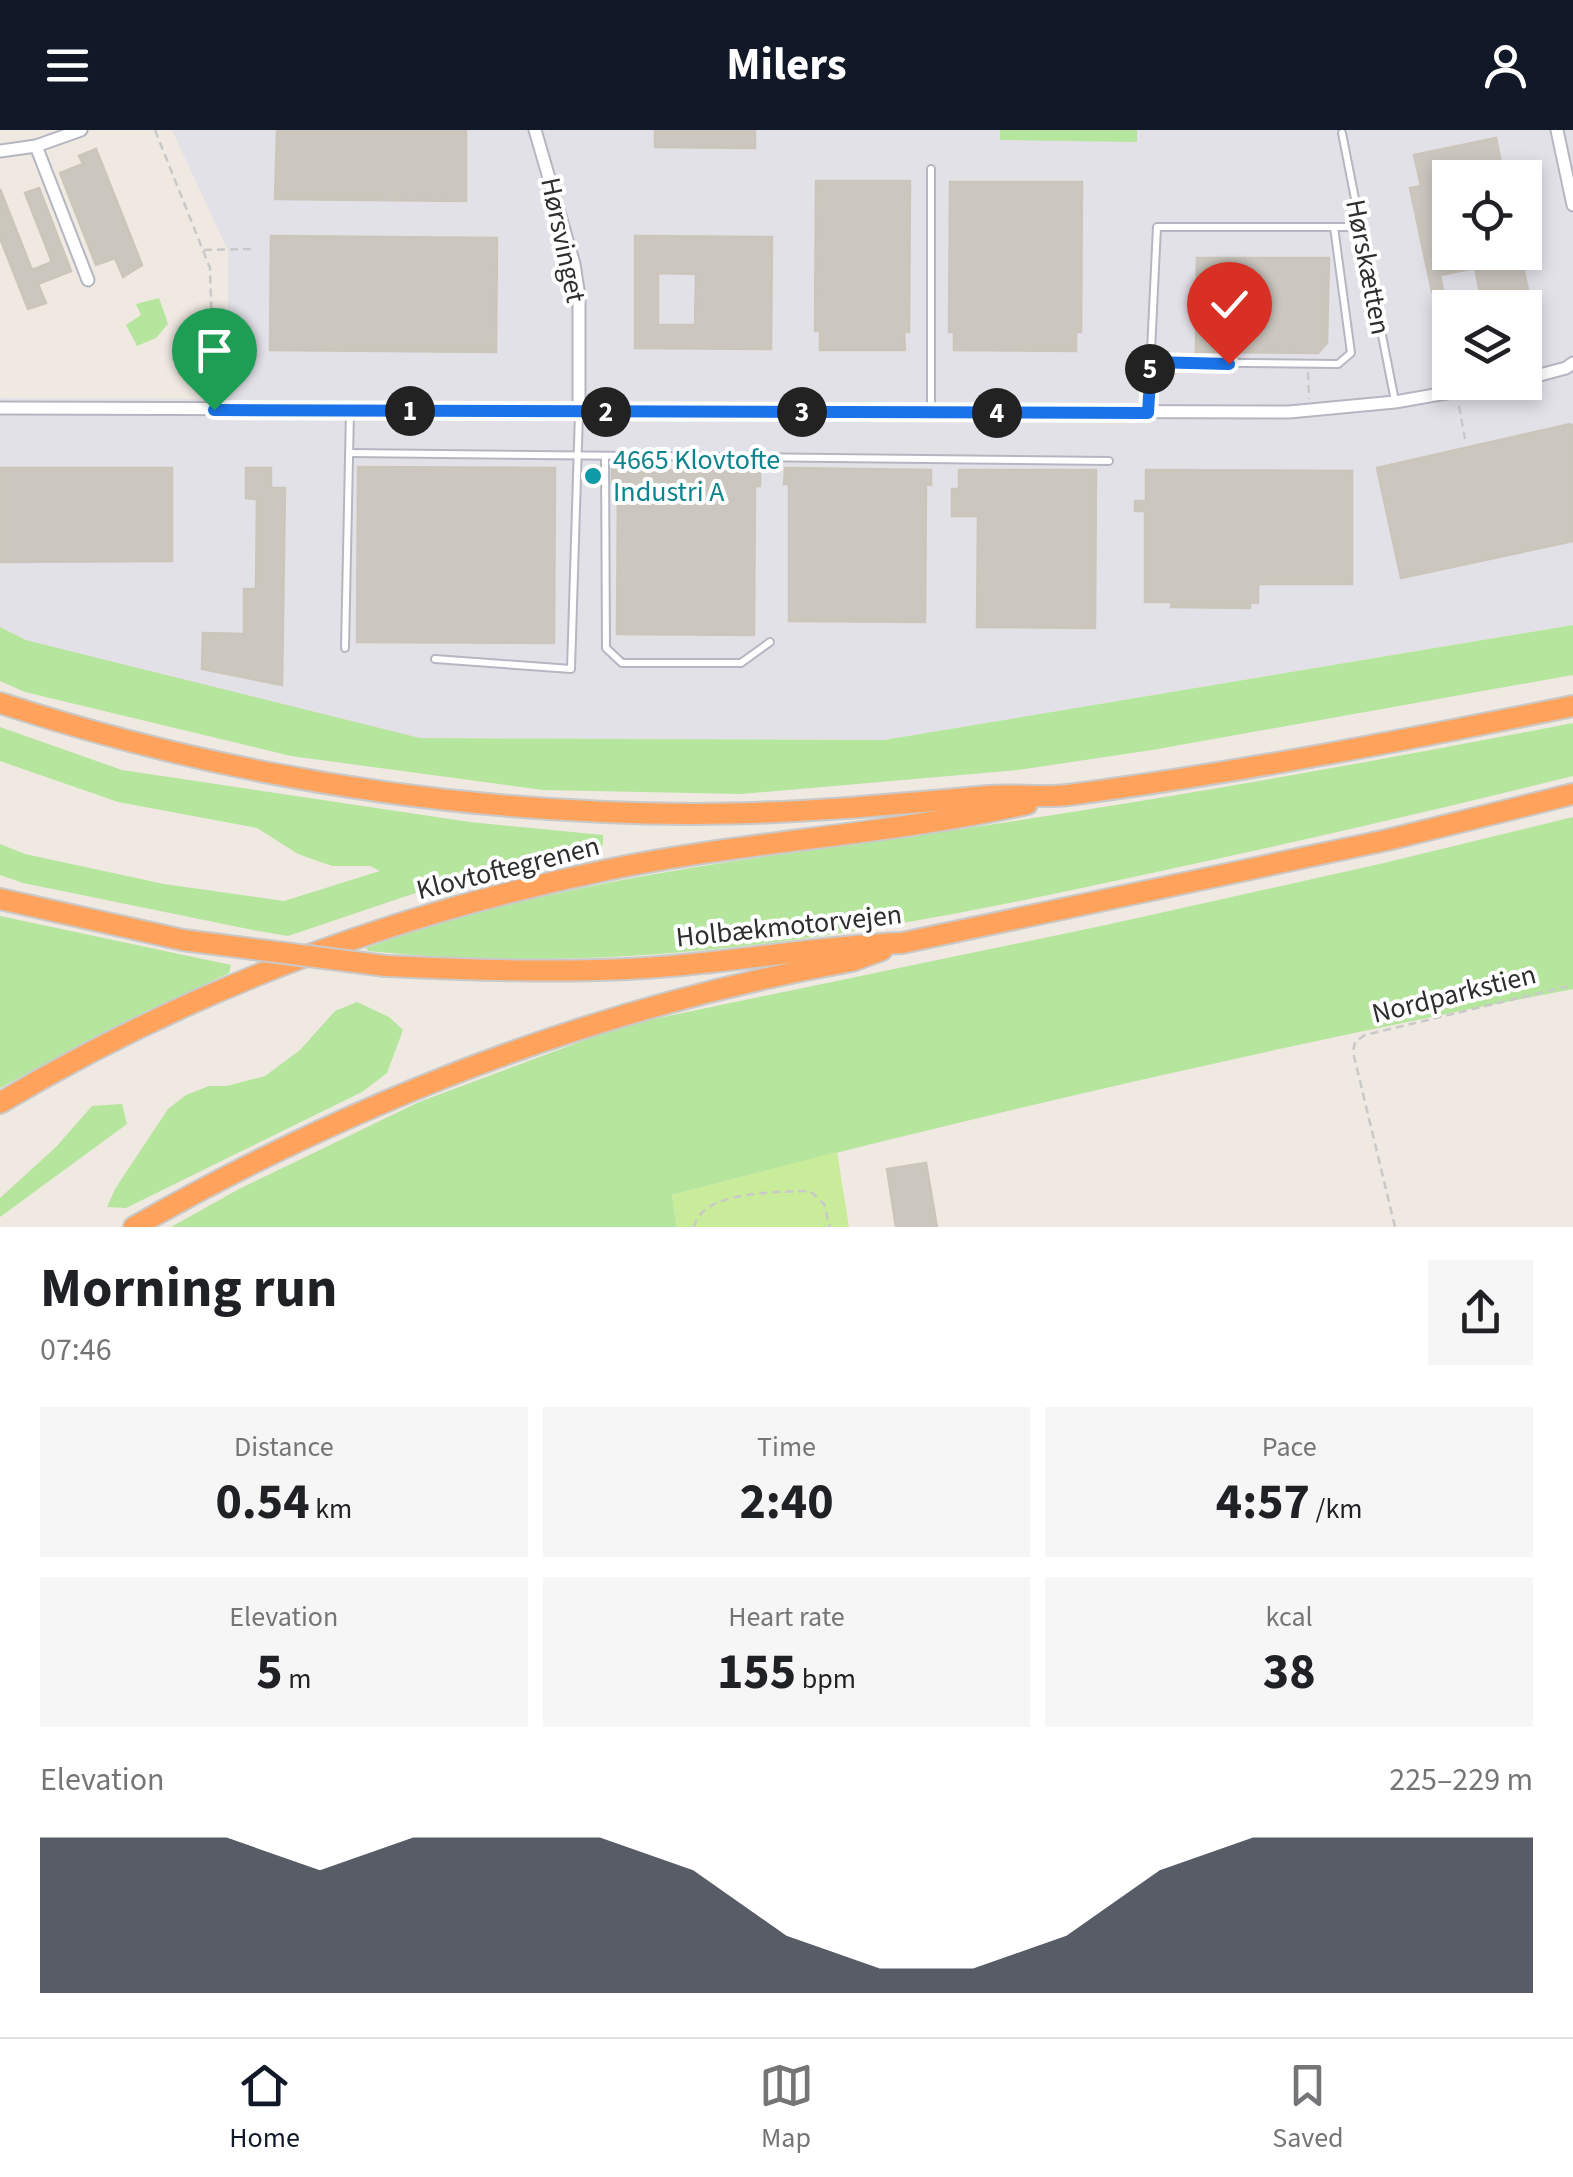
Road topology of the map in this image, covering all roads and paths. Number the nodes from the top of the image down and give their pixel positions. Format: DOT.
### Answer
graph roads {
  1 [pos="82,130"];
  2 [pos="155,130"];
  3 [pos="535,130"];
  4 [pos="1557,130"];
  5 [pos="1342,132"];
  6 [pos="36,146"];
  7 [pos="0,152"];
  8 [pos="932,168"];
  9 [pos="1573,205"];
  10 [pos="1334,227"];
  11 [pos="1360,227"];
  12 [pos="253,249"];
  13 [pos="203,250"];
  14 [pos="88,280"];
  15 [pos="1151,362"];
  16 [pos="1573,363"];
  17 [pos="1308,365"];
  18 [pos="1542,374"];
  19 [pos="1432,397"];
  20 [pos="1459,400"];
  21 [pos="1395,402"];
  22 [pos="0,408"];
  23 [pos="214,410"];
  24 [pos="350,410"];
  25 [pos="1310,410"];
  26 [pos="579,412"];
  27 [pos="930,412"];
  28 [pos="1148,413"];
  29 [pos="1464,439"];
  30 [pos="349,454"];
  31 [pos="578,456"];
  32 [pos="604,457"];
  33 [pos="1108,461"];
  34 [pos="770,642"];
  35 [pos="345,648"];
  36 [pos="435,659"];
  37 [pos="0,702"];
  38 [pos="1573,706"];
  39 [pos="1573,794"];
  40 [pos="1063,796"];
  41 [pos="0,899"];
  42 [pos="902,943"];
  43 [pos="1573,985"];
  44 [pos="0,1103"];
  45 [pos="134,1227"];
  46 [pos="694,1227"];
  47 [pos="830,1227"];
  48 [pos="1395,1227"];
  1 -- 6 [label="street"];
  2 -- 13 [label="path"];
  3 -- 26 [label="street, Hørsvinget"];
  4 -- 9 [label="street"];
  5 -- 11 [label="lane, Hørskætten"];
  6 -- 7 [label="street"];
  6 -- 14 [label="street"];
  8 -- 27 [label="lane"];
  10 -- 11 [label="lane"];
  10 -- 15 [label="lane"];
  10 -- 17 [label="lane"];
  11 -- 21 [label="lane, Hørskætten"];
  12 -- 13 [label="path"];
  13 -- 23 [label="path"];
  15 -- 17 [label="lane"];
  15 -- 28 [label="lane"];
  16 -- 18 [label="street"];
  17 -- 25 [label="path"];
  19 -- 21 [label="street"];
  20 -- 29 [label="path"];
  21 -- 25 [label="street"];
  22 -- 23 [label="street"];
  23 -- 24 [label="street"];
  24 -- 26 [label="street"];
  24 -- 30 [label="lane"];
  25 -- 28 [label="street"];
  26 -- 27 [label="street"];
  26 -- 31 [label="lane"];
  27 -- 28 [label="street"];
  30 -- 31 [label="lane"];
  30 -- 35 [label="lane"];
  31 -- 32 [label="lane"];
  31 -- 36 [label="lane"];
  32 -- 33 [label="lane"];
  32 -- 34 [label="lane"];
  37 -- 40 [label="highway"];
  38 -- 40 [label="highway"];
  39 -- 42 [label="highway, Holbækmotorvejen"];
  40 -- 44 [label="highway, Klovtoftegrenen"];
  41 -- 42 [label="highway, Holbækmotorvejen, bridge"];
  42 -- 45 [label="highway"];
  43 -- 48 [label="path, Nordparkstien"];
  46 -- 47 [label="path"];
}
